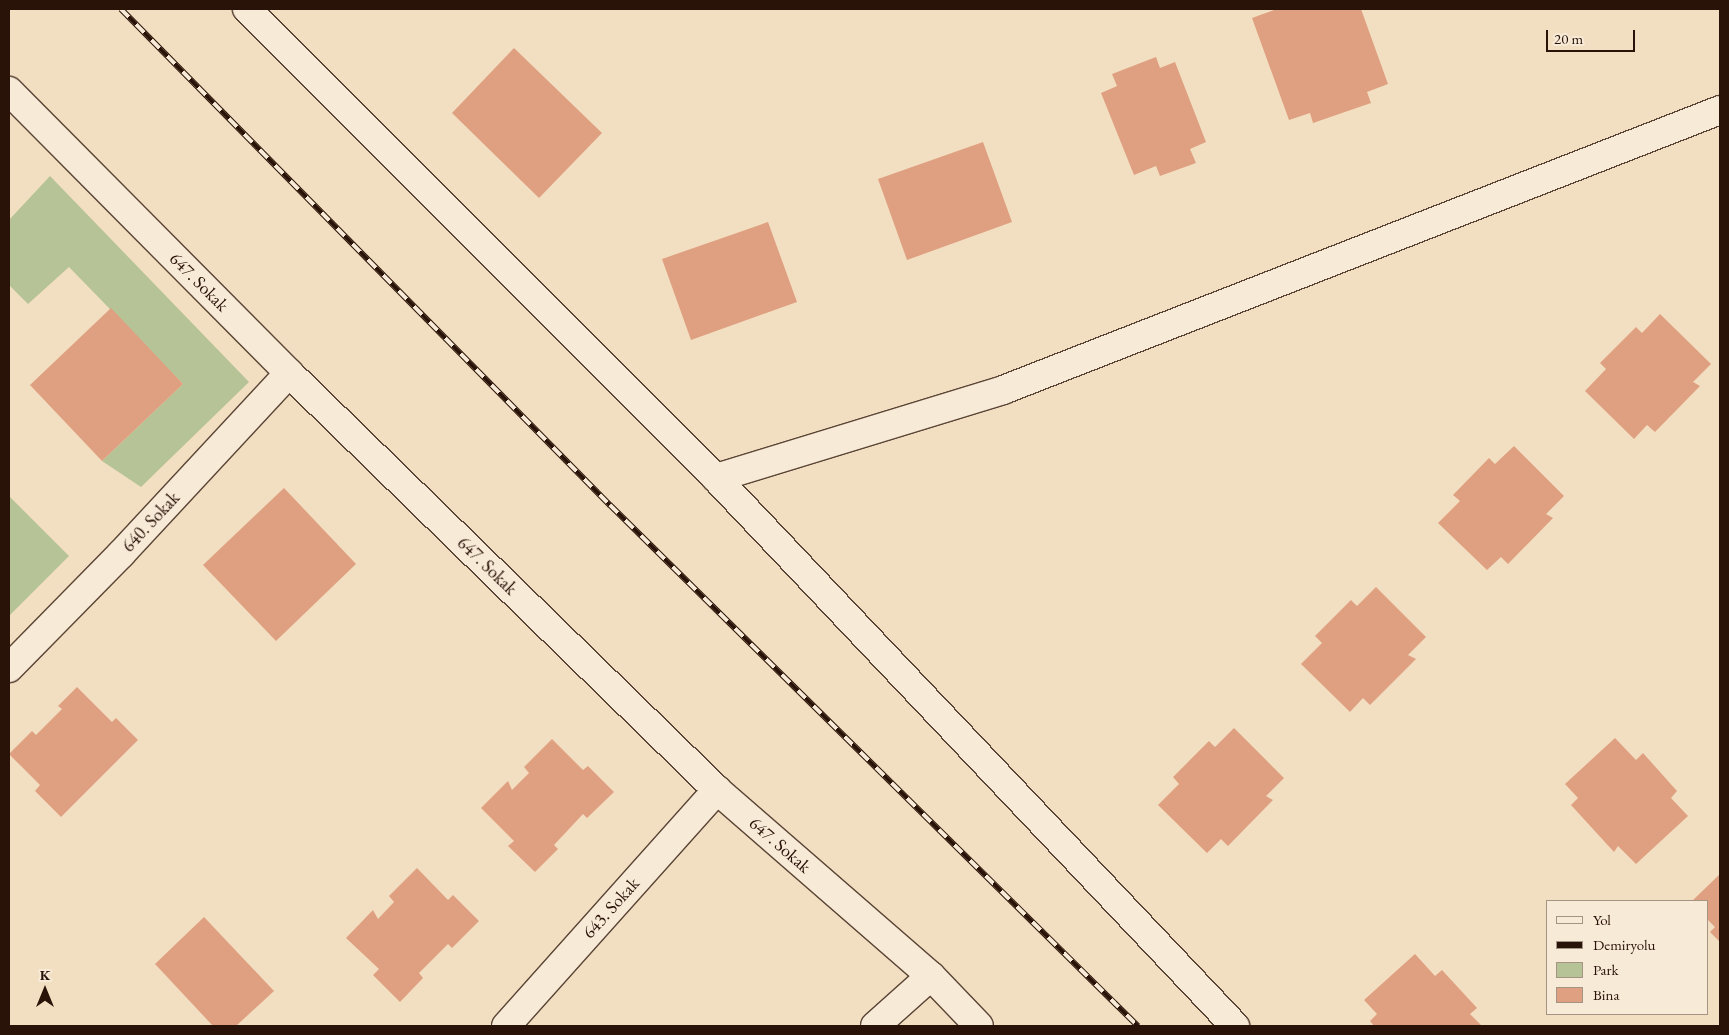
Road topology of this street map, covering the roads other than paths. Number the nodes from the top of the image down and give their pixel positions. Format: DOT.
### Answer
graph roads {
  1 [pos="247,9"];
  2 [pos="9,91"];
  3 [pos="1720,110"];
  4 [pos="289,373"];
  5 [pos="716,478"];
  6 [pos="9,668"];
  7 [pos="717,790"];
  8 [pos="930,976"];
  9 [pos="506,1026"];
  10 [pos="875,1026"];
  11 [pos="979,1026"];
  12 [pos="1236,1026"];
  1 -- 5 [label="street"];
  2 -- 4 [label="street, 647. Sokak"];
  3 -- 5 [label="street"];
  4 -- 6 [label="street, 640. Sokak"];
  4 -- 7 [label="street, 647. Sokak"];
  5 -- 12 [label="street"];
  7 -- 8 [label="street, 647. Sokak"];
  7 -- 9 [label="street, 643. Sokak"];
  8 -- 10 [label="street"];
  8 -- 11 [label="street, 647. Sokak"];
}
